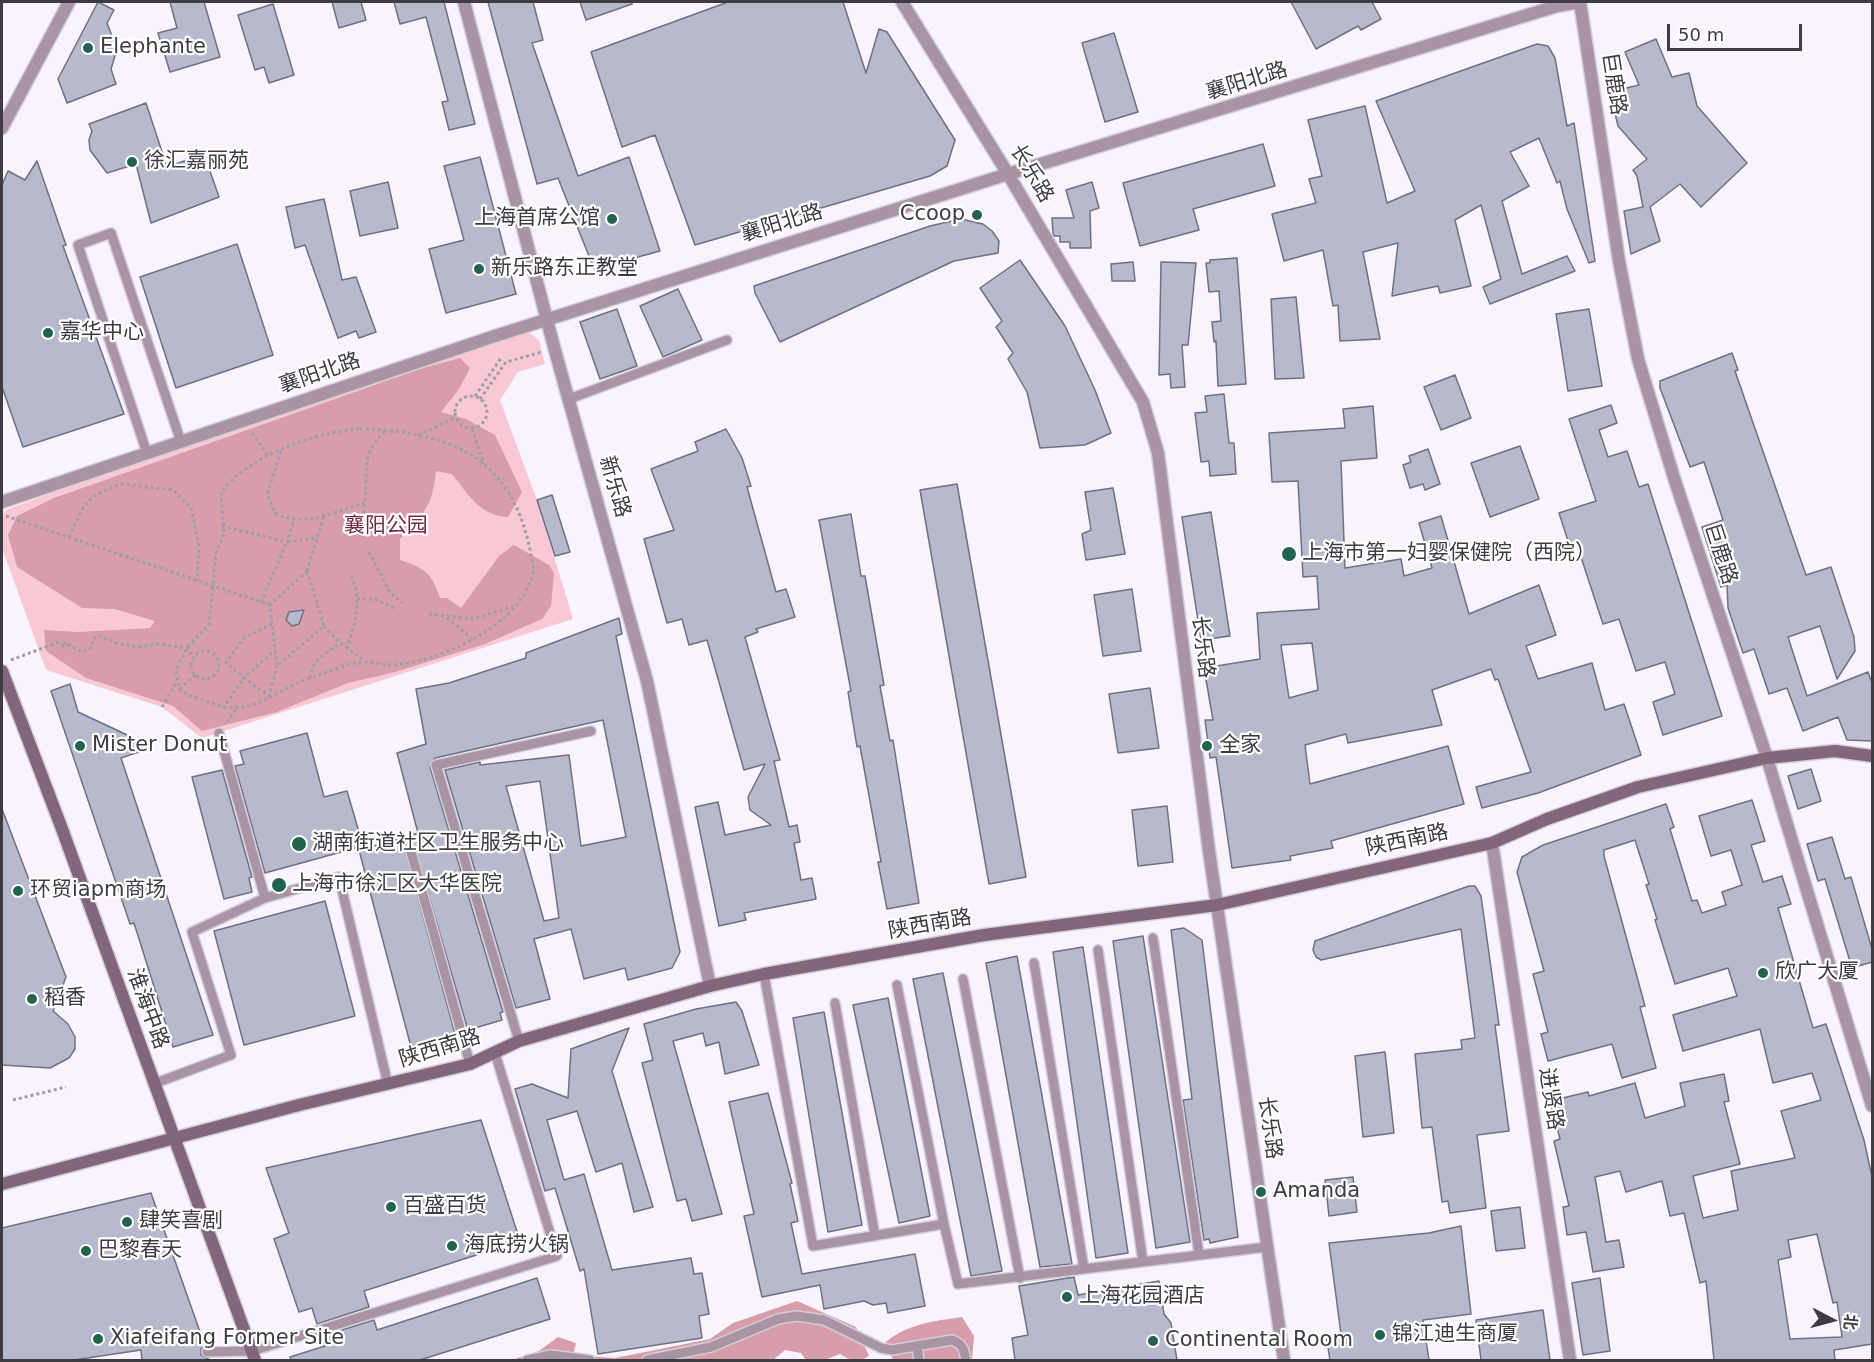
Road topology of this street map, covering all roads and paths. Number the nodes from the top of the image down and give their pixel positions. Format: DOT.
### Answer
graph roads {
  1 [pos="69,2"];
  2 [pos="464,2"];
  3 [pos="902,2"];
  4 [pos="1580,2"];
  5 [pos="2,128"];
  6 [pos="1008,174"];
  7 [pos="548,320"];
  8 [pos="727,340"];
  9 [pos="554,347"];
  10 [pos="501,358"];
  11 [pos="476,396"];
  12 [pos="480,399"];
  13 [pos="569,399"];
  14 [pos="455,418"];
  15 [pos="388,429"];
  16 [pos="472,429"];
  17 [pos="250,430"];
  18 [pos="418,435"];
  19 [pos="181,442"];
  20 [pos="281,451"];
  21 [pos="147,453"];
  22 [pos="268,456"];
  23 [pos="484,464"];
  24 [pos="2,502"];
  25 [pos="364,503"];
  26 [pos="2,515"];
  27 [pos="324,516"];
  28 [pos="294,520"];
  29 [pos="222,526"];
  30 [pos="362,531"];
  31 [pos="69,537"];
  32 [pos="317,538"];
  33 [pos="287,542"];
  34 [pos="369,552"];
  35 [pos="307,571"];
  36 [pos="350,575"];
  37 [pos="197,581"];
  38 [pos="211,585"];
  39 [pos="357,599"];
  40 [pos="261,602"];
  41 [pos="402,603"];
  42 [pos="270,605"];
  43 [pos="516,606"];
  44 [pos="396,609"];
  45 [pos="429,614"];
  46 [pos="446,617"];
  47 [pos="272,624"];
  48 [pos="324,626"];
  49 [pos="471,638"];
  50 [pos="340,643"];
  51 [pos="187,648"];
  52 [pos="347,649"];
  53 [pos="275,650"];
  54 [pos="193,657"];
  55 [pos="364,661"];
  56 [pos="217,662"];
  57 [pos="226,662"];
  58 [pos="2,664"];
  59 [pos="277,666"];
  60 [pos="2,671"];
  61 [pos="196,674"];
  62 [pos="244,678"];
  63 [pos="310,678"];
  64 [pos="178,679"];
  65 [pos="180,690"];
  66 [pos="269,698"];
  67 [pos="162,706"];
  68 [pos="223,708"];
  69 [pos="591,731"];
  70 [pos="219,733"];
  71 [pos="1872,756"];
  72 [pos="1767,758"];
  73 [pos="408,841"];
  74 [pos="1492,843"];
  75 [pos="265,898"];
  76 [pos="1217,905"];
  77 [pos="1153,938"];
  78 [pos="1098,950"];
  79 [pos="1034,963"];
  80 [pos="764,974"];
  81 [pos="963,979"];
  82 [pos="897,985"];
  83 [pos="710,986"];
  84 [pos="835,1003"];
  85 [pos="519,1041"];
  86 [pos="495,1053"];
  87 [pos="470,1064"];
  88 [pos="153,1084"];
  89 [pos="388,1085"];
  90 [pos="66,1087"];
  91 [pos="13,1100"];
  92 [pos="1872,1106"];
  93 [pos="174,1139"];
  94 [pos="2,1184"];
  95 [pos="944,1224"];
  96 [pos="875,1236"];
  97 [pos="1268,1247"];
  98 [pos="1199,1254"];
  99 [pos="1143,1262"];
  100 [pos="1084,1269"];
  101 [pos="1020,1278"];
  102 [pos="917,1346"];
  103 [pos="207,1352"];
  104 [pos="254,1356"];
  105 [pos="527,1360"];
  106 [pos="590,1360"];
  107 [pos="647,1360"];
  108 [pos="918,1360"];
  109 [pos="966,1360"];
  110 [pos="1284,1360"];
  111 [pos="1570,1360"];
  1 -- 5 [label="street"];
  2 -- 7 [label="street, 新乐路"];
  3 -- 6 [label="street, 长乐路"];
  4 -- 6 [label="street, 襄阳北路"];
  4 -- 72 [label="street, 巨鹿路"];
  6 -- 7 [label="street, 襄阳北路"];
  6 -- 76 [label="street, 长乐路"];
  7 -- 9 [label="street, 新乐路"];
  7 -- 19 [label="street, 襄阳北路"];
  8 -- 13 [label="lane"];
  9 -- 12 [label="path"];
  9 -- 13 [label="street, 新乐路"];
  10 -- 11 [label="path"];
  11 -- 12 [label="path"];
  11 -- 14 [label="path"];
  12 -- 16 [label="path"];
  13 -- 83 [label="street, 新乐路"];
  14 -- 16 [label="path"];
  14 -- 18 [label="path"];
  15 -- 18 [label="path"];
  15 -- 20 [label="path"];
  15 -- 25 [label="path"];
  16 -- 23 [label="path"];
  17 -- 22 [label="path"];
  18 -- 23 [label="path"];
  19 -- 21 [label="street, 襄阳北路"];
  19 -- 21 [label="lane"];
  20 -- 22 [label="path"];
  20 -- 28 [label="path"];
  21 -- 24 [label="street, 襄阳北路"];
  22 -- 29 [label="path"];
  23 -- 43 [label="path"];
  25 -- 27 [label="path"];
  25 -- 30 [label="path"];
  26 -- 31 [label="path"];
  27 -- 28 [label="path"];
  27 -- 32 [label="path"];
  28 -- 33 [label="path"];
  29 -- 33 [label="path"];
  29 -- 38 [label="path"];
  31 -- 37 [label="path"];
  31 -- 37 [label="path"];
  32 -- 33 [label="path"];
  32 -- 35 [label="path"];
  33 -- 40 [label="path"];
  34 -- 41 [label="path"];
  35 -- 42 [label="path"];
  35 -- 48 [label="path"];
  36 -- 39 [label="path"];
  37 -- 38 [label="path"];
  38 -- 40 [label="path"];
  38 -- 51 [label="path"];
  39 -- 44 [label="path"];
  39 -- 52 [label="path"];
  40 -- 42 [label="path"];
  42 -- 47 [label="path"];
  43 -- 46 [label="path"];
  43 -- 49 [label="path"];
  45 -- 46 [label="path"];
  46 -- 49 [label="path"];
  47 -- 53 [label="path"];
  47 -- 57 [label="path"];
  48 -- 50 [label="path"];
  48 -- 59 [label="path"];
  49 -- 55 [label="path"];
  50 -- 52 [label="path"];
  50 -- 63 [label="path"];
  51 -- 54 [label="path"];
  51 -- 58 [label="path"];
  51 -- 64 [label="path"];
  52 -- 55 [label="path"];
  53 -- 59 [label="path"];
  53 -- 62 [label="path"];
  54 -- 56 [label="path"];
  54 -- 61 [label="path"];
  55 -- 63 [label="path"];
  56 -- 57 [label="path"];
  56 -- 61 [label="path"];
  57 -- 62 [label="path"];
  59 -- 66 [label="path"];
  60 -- 88 [label="main road, 淮海中路"];
  61 -- 65 [label="path"];
  62 -- 66 [label="path"];
  62 -- 68 [label="path"];
  63 -- 66 [label="path"];
  64 -- 65 [label="path"];
  64 -- 67 [label="path"];
  65 -- 68 [label="path"];
  66 -- 68 [label="path"];
  69 -- 85 [label="lane"];
  70 -- 75 [label="lane"];
  71 -- 72 [label="main road, 陕西南路"];
  72 -- 74 [label="main road, 陕西南路"];
  72 -- 92 [label="street, 巨鹿路"];
  73 -- 87 [label="lane"];
  74 -- 76 [label="main road, 陕西南路"];
  74 -- 111 [label="street, 进贤路"];
  75 -- 88 [label="lane"];
  75 -- 89 [label="lane"];
  76 -- 80 [label="main road, 陕西南路"];
  76 -- 97 [label="street, 长乐路"];
  77 -- 98 [label="lane"];
  78 -- 99 [label="lane"];
  79 -- 100 [label="lane"];
  80 -- 83 [label="main road, 陕西南路"];
  80 -- 96 [label="lane"];
  81 -- 101 [label="lane"];
  82 -- 95 [label="lane"];
  83 -- 85 [label="main road, 陕西南路"];
  84 -- 96 [label="lane"];
  85 -- 86 [label="main road, 陕西南路"];
  86 -- 87 [label="main road, 陕西南路"];
  86 -- 104 [label="lane"];
  87 -- 89 [label="main road, 陕西南路"];
  88 -- 93 [label="main road, 淮海中路"];
  89 -- 93 [label="main road, 陕西南路"];
  90 -- 91 [label="path"];
  93 -- 94 [label="main road, 陕西南路"];
  93 -- 104 [label="main road, 淮海中路"];
  95 -- 96 [label="lane"];
  95 -- 101 [label="lane"];
  97 -- 98 [label="lane"];
  97 -- 110 [label="street, 长乐路"];
  98 -- 99 [label="lane"];
  99 -- 100 [label="lane"];
  100 -- 101 [label="lane"];
  102 -- 107 [label="lane"];
  102 -- 108 [label="lane"];
  102 -- 109 [label="lane"];
  103 -- 104 [label="lane"];
  105 -- 106 [label="lane"];
}
